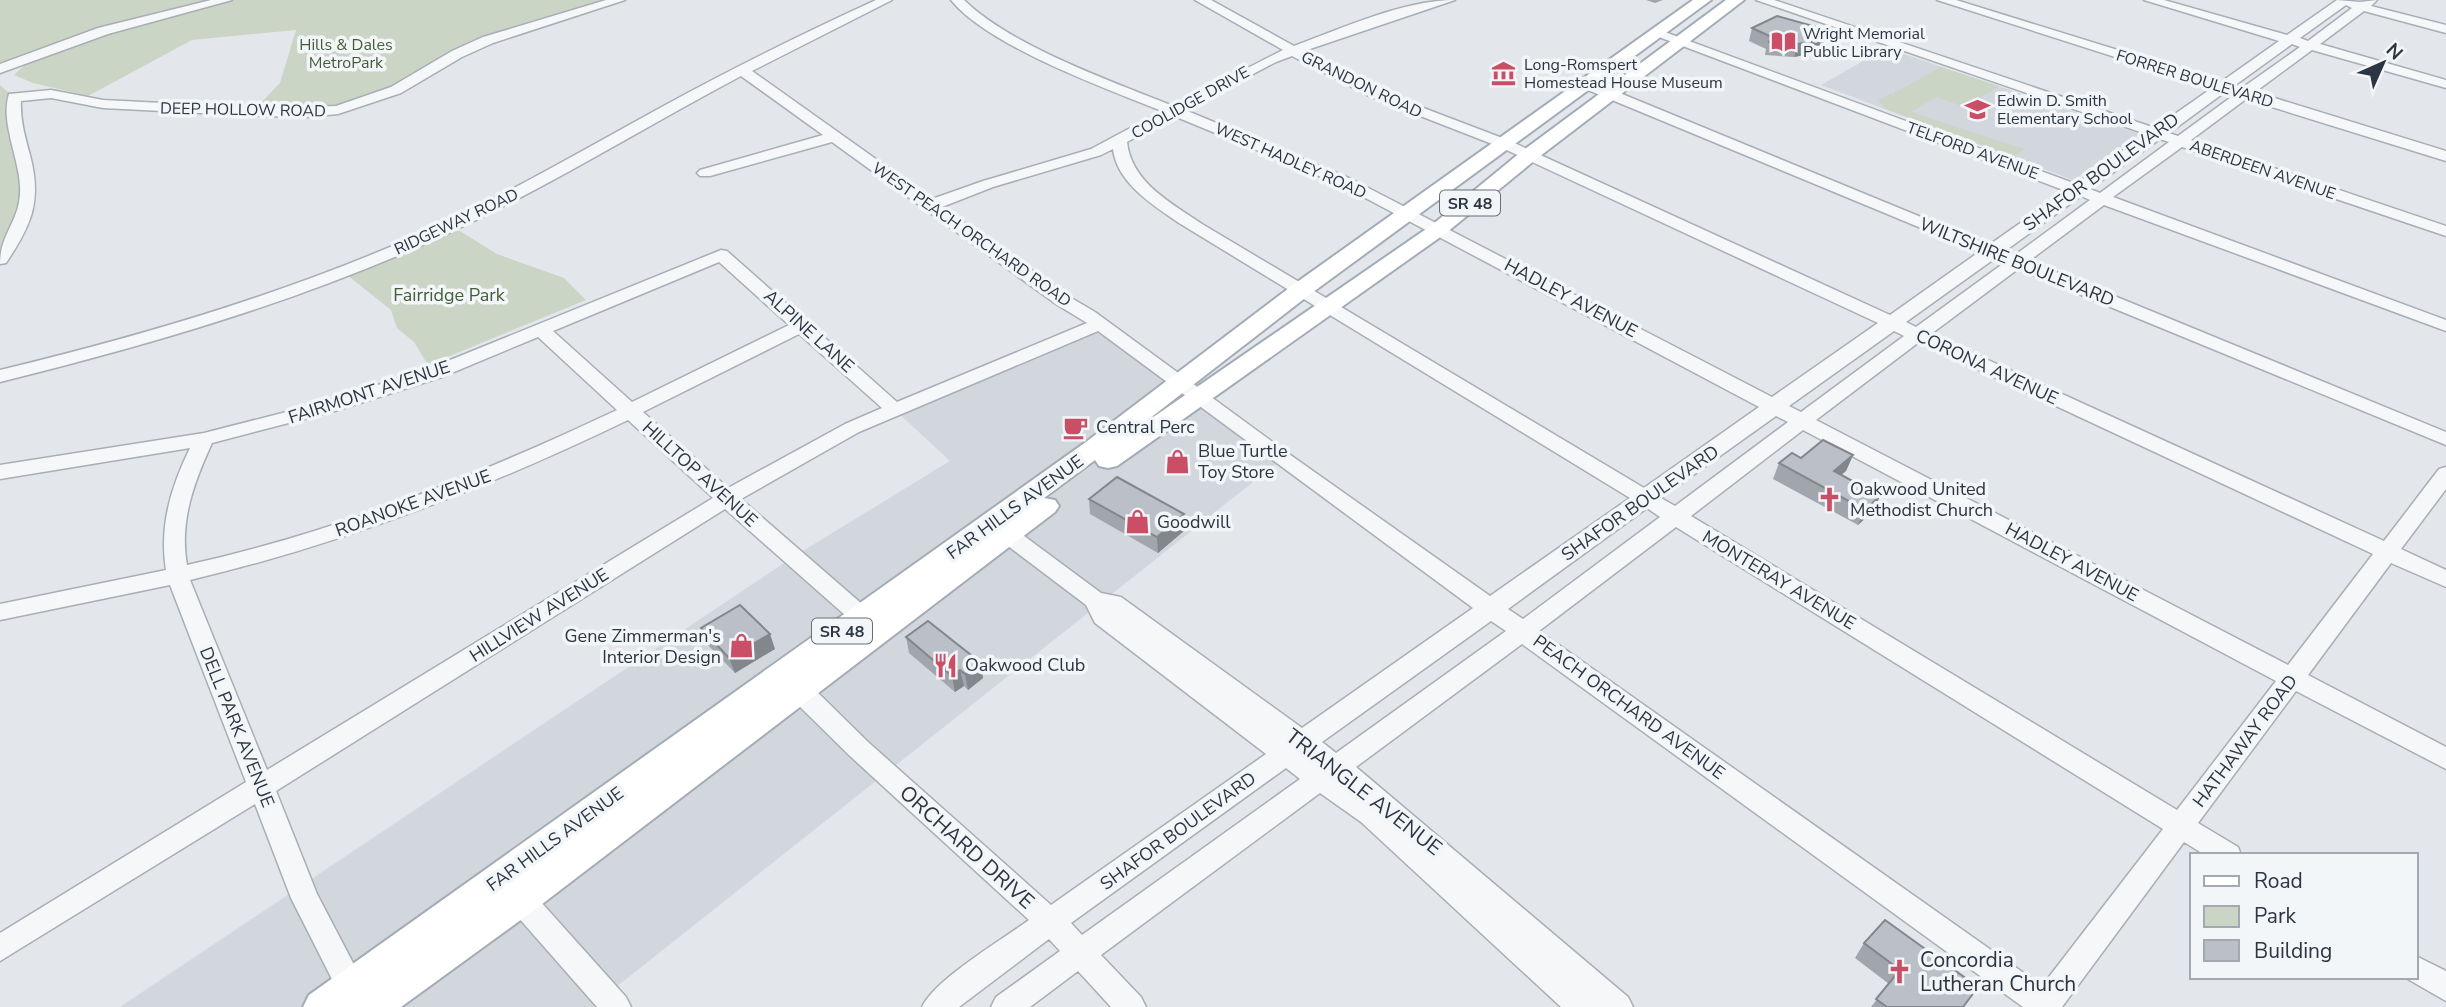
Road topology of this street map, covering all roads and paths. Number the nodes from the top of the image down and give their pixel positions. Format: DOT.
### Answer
graph roads {
  1 [pos="226,0"];
  2 [pos="619,0"];
  3 [pos="886,0"];
  4 [pos="957,0"];
  5 [pos="1203,0"];
  6 [pos="1449,0"];
  7 [pos="1703,0"];
  8 [pos="1736,0"];
  9 [pos="1762,0"];
  10 [pos="1943,0"];
  11 [pos="1973,0"];
  12 [pos="2150,0"];
  13 [pos="2354,2"];
  14 [pos="1989,7"];
  15 [pos="2446,27"];
  16 [pos="1657,34"];
  17 [pos="2289,40"];
  18 [pos="1681,42"];
  19 [pos="2310,46"];
  20 [pos="1293,50"];
  21 [pos="0,69"];
  22 [pos="743,71"];
  23 [pos="1588,85"];
  24 [pos="2446,85"];
  25 [pos="2238,87"];
  26 [pos="1611,96"];
  27 [pos="1173,110"];
  28 [pos="2155,132"];
  29 [pos="835,136"];
  30 [pos="1119,141"];
  31 [pos="2179,141"];
  32 [pos="1505,145"];
  33 [pos="2446,146"];
  34 [pos="1092,154"];
  35 [pos="1528,156"];
  36 [pos="2446,156"];
  37 [pos="1124,164"];
  38 [pos="705,173"];
  39 [pos="2079,190"];
  40 [pos="2104,199"];
  41 [pos="932,205"];
  42 [pos="1409,214"];
  43 [pos="1438,229"];
  44 [pos="2446,230"];
  45 [pos="1991,251"];
  46 [pos="722,255"];
  47 [pos="0,259"];
  48 [pos="2016,262"];
  49 [pos="1301,290"];
  50 [pos="1329,307"];
  51 [pos="1892,323"];
  52 [pos="1100,324"];
  53 [pos="802,325"];
  54 [pos="2446,326"];
  55 [pos="540,329"];
  56 [pos="1917,335"];
  57 [pos="0,376"];
  58 [pos="1197,396"];
  59 [pos="1776,406"];
  60 [pos="894,409"];
  61 [pos="631,411"];
  62 [pos="1802,420"];
  63 [pos="204,439"];
  64 [pos="2446,439"];
  65 [pos="0,472"];
  66 [pos="2446,474"];
  67 [pos="727,499"];
  68 [pos="1647,499"];
  69 [pos="1675,516"];
  70 [pos="1008,535"];
  71 [pos="2388,552"];
  72 [pos="178,577"];
  73 [pos="2446,579"];
  74 [pos="1491,608"];
  75 [pos="0,612"];
  76 [pos="862,617"];
  77 [pos="1523,631"];
  78 [pos="2293,678"];
  79 [pos="800,691"];
  80 [pos="1294,748"];
  81 [pos="2446,759"];
  82 [pos="1328,771"];
  83 [pos="260,786"];
  84 [pos="2181,826"];
  85 [pos="2225,853"];
  86 [pos="511,889"];
  87 [pos="1051,922"];
  88 [pos="0,948"];
  89 [pos="1079,952"];
  90 [pos="1555,966"];
  91 [pos="2418,970"];
  92 [pos="2446,987"];
  93 [pos="611,1001"];
  94 [pos="351,1002"];
  95 [pos="2045,1006"];
  96 [pos="937,1007"];
  97 [pos="1006,1007"];
  98 [pos="1130,1007"];
  99 [pos="1582,1007"];
  100 [pos="1618,1007"];
  1 -- 21 [label="street"];
  2 -- 47 [label="street, DEEP HOLLOW ROAD"];
  3 -- 22 [label="street, RIDGEWAY ROAD"];
  4 -- 27 [label="street, WEST HADLEY ROAD"];
  5 -- 20 [label="street, GRANDON ROAD"];
  6 -- 20 [label="street, COOLIDGE DRIVE"];
  7 -- 16 [label="main road, FAR HILLS AVENUE / SR 48"];
  8 -- 18 [label="main road, FAR HILLS AVENUE / SR 48"];
  9 -- 28 [label="street, ABERDEEN AVENUE"];
  10 -- 14 [label="street, FORRER BOULEVARD"];
  11 -- 14 [label="street, FORRER BOULEVARD"];
  12 -- 17 [label="street"];
  13 -- 15 [label="street"];
  13 -- 17 [label="street, SHAFOR BOULEVARD"];
  13 -- 19 [label="street, SHAFOR BOULEVARD"];
  14 -- 25 [label="street, FORRER BOULEVARD"];
  16 -- 18 [label="street, TELFORD AVENUE"];
  16 -- 23 [label="main road, FAR HILLS AVENUE / SR 48"];
  17 -- 19 [label="street"];
  17 -- 25 [label="street, SHAFOR BOULEVARD"];
  18 -- 26 [label="main road, FAR HILLS AVENUE / SR 48"];
  18 -- 39 [label="street, TELFORD AVENUE"];
  19 -- 24 [label="street"];
  19 -- 25 [label="street, SHAFOR BOULEVARD"];
  20 -- 27 [label="street, COOLIDGE DRIVE"];
  20 -- 32 [label="street, GRANDON ROAD"];
  22 -- 29 [label="street, WEST PEACH ORCHARD ROAD"];
  22 -- 57 [label="street, RIDGEWAY ROAD"];
  23 -- 26 [label="street, WILTSHIRE BOULEVARD"];
  23 -- 32 [label="main road, FAR HILLS AVENUE / SR 48"];
  25 -- 28 [label="street, SHAFOR BOULEVARD"];
  25 -- 31 [label="street, SHAFOR BOULEVARD"];
  25 -- 33 [label="street, FORRER BOULEVARD"];
  25 -- 36 [label="street, FORRER BOULEVARD"];
  26 -- 35 [label="main road, FAR HILLS AVENUE / SR 48"];
  26 -- 45 [label="street, WILTSHIRE BOULEVARD"];
  27 -- 30 [label="street, COOLIDGE DRIVE"];
  27 -- 42 [label="street, WEST HADLEY ROAD"];
  28 -- 31 [label="street, ABERDEEN AVENUE"];
  28 -- 39 [label="street, SHAFOR BOULEVARD"];
  29 -- 38 [label="street"];
  29 -- 41 [label="street, WEST PEACH ORCHARD ROAD"];
  30 -- 34 [label="street, COOLIDGE DRIVE"];
  30 -- 37 [label="street"];
  31 -- 40 [label="street, SHAFOR BOULEVARD"];
  31 -- 44 [label="street, ABERDEEN AVENUE"];
  32 -- 35 [label="street, GRANDON ROAD"];
  32 -- 42 [label="main road, FAR HILLS AVENUE / SR 48"];
  34 -- 37 [label="street"];
  34 -- 41 [label="street, COOLIDGE DRIVE"];
  35 -- 43 [label="main road, FAR HILLS AVENUE / SR 48"];
  35 -- 51 [label="street, CORONA AVENUE"];
  37 -- 49 [label="street, MONTERAY AVENUE"];
  39 -- 40 [label="street, TELFORD AVENUE"];
  39 -- 45 [label="street, SHAFOR BOULEVARD"];
  40 -- 48 [label="street, SHAFOR BOULEVARD"];
  40 -- 54 [label="street, TELFORD AVENUE"];
  41 -- 52 [label="street, WEST PEACH ORCHARD ROAD"];
  42 -- 43 [label="street, WEST HADLEY ROAD"];
  42 -- 49 [label="main road, FAR HILLS AVENUE / SR 48"];
  43 -- 50 [label="main road, FAR HILLS AVENUE / SR 48"];
  43 -- 59 [label="street, HADLEY AVENUE"];
  45 -- 48 [label="street, WILTSHIRE BOULEVARD"];
  45 -- 51 [label="street, SHAFOR BOULEVARD"];
  46 -- 53 [label="street, ALPINE LANE"];
  46 -- 55 [label="street, FAIRMONT AVENUE"];
  48 -- 56 [label="street, SHAFOR BOULEVARD"];
  48 -- 64 [label="street, WILTSHIRE BOULEVARD"];
  49 -- 50 [label="street, MONTERAY AVENUE"];
  49 -- 58 [label="main road, FAR HILLS AVENUE / SR 48"];
  50 -- 58 [label="main road, FAR HILLS AVENUE / SR 48"];
  50 -- 68 [label="street, MONTERAY AVENUE"];
  51 -- 56 [label="street, CORONA AVENUE"];
  51 -- 59 [label="street, SHAFOR BOULEVARD"];
  52 -- 58 [label="street, WEST PEACH ORCHARD ROAD"];
  52 -- 60 [label="street, HILLVIEW AVENUE"];
  53 -- 60 [label="street, ALPINE LANE"];
  53 -- 61 [label="street, ROANOKE AVENUE"];
  55 -- 61 [label="street, HILLTOP AVENUE"];
  55 -- 63 [label="street, FAIRMONT AVENUE"];
  56 -- 62 [label="street, SHAFOR BOULEVARD"];
  56 -- 71 [label="street, CORONA AVENUE"];
  58 -- 70 [label="main road, FAR HILLS AVENUE / SR 48"];
  58 -- 74 [label="street, PEACH ORCHARD AVENUE"];
  58 -- 76 [label="main road, FAR HILLS AVENUE / SR 48"];
  59 -- 62 [label="street, HADLEY AVENUE"];
  59 -- 68 [label="street, SHAFOR BOULEVARD"];
  60 -- 67 [label="street, HILLVIEW AVENUE"];
  61 -- 67 [label="street, HILLTOP AVENUE"];
  61 -- 72 [label="street, ROANOKE AVENUE"];
  62 -- 69 [label="street, SHAFOR BOULEVARD"];
  62 -- 78 [label="street, HADLEY AVENUE"];
  63 -- 65 [label="street, FAIRMONT AVENUE"];
  63 -- 72 [label="street, DELL PARK AVENUE"];
  66 -- 71 [label="street, HATHAWAY ROAD"];
  67 -- 76 [label="street, HILLTOP AVENUE"];
  67 -- 83 [label="street, HILLVIEW AVENUE"];
  68 -- 69 [label="street, MONTERAY AVENUE"];
  68 -- 74 [label="street, SHAFOR BOULEVARD"];
  69 -- 77 [label="street, SHAFOR BOULEVARD"];
  69 -- 84 [label="street, MONTERAY AVENUE"];
  70 -- 79 [label="main road, FAR HILLS AVENUE / SR 48"];
  70 -- 80 [label="street, TRIANGLE AVENUE"];
  71 -- 73 [label="street, CORONA AVENUE"];
  71 -- 78 [label="street, HATHAWAY ROAD"];
  72 -- 75 [label="street, ROANOKE AVENUE"];
  72 -- 83 [label="street, DELL PARK AVENUE"];
  74 -- 77 [label="street, PEACH ORCHARD AVENUE"];
  74 -- 80 [label="street, SHAFOR BOULEVARD"];
  76 -- 86 [label="main road, FAR HILLS AVENUE / SR 48"];
  77 -- 82 [label="street, SHAFOR BOULEVARD"];
  77 -- 95 [label="street, PEACH ORCHARD AVENUE"];
  78 -- 81 [label="street, HADLEY AVENUE"];
  78 -- 84 [label="street, HATHAWAY ROAD"];
  79 -- 86 [label="main road, FAR HILLS AVENUE / SR 48"];
  79 -- 87 [label="street, ORCHARD DRIVE"];
  80 -- 82 [label="street, TRIANGLE AVENUE"];
  80 -- 87 [label="street, SHAFOR BOULEVARD"];
  82 -- 89 [label="street, SHAFOR BOULEVARD"];
  82 -- 90 [label="street, TRIANGLE AVENUE"];
  83 -- 88 [label="street, HILLVIEW AVENUE"];
  83 -- 94 [label="street, DELL PARK AVENUE"];
  84 -- 85 [label="street, MONTERAY AVENUE"];
  84 -- 95 [label="street, HATHAWAY ROAD"];
  86 -- 93 [label="street"];
  86 -- 94 [label="main road, FAR HILLS AVENUE / SR 48"];
  87 -- 89 [label="street, ORCHARD DRIVE"];
  87 -- 96 [label="street, SHAFOR BOULEVARD"];
  89 -- 97 [label="street, SHAFOR BOULEVARD"];
  89 -- 98 [label="street, ORCHARD DRIVE"];
  90 -- 99 [label="street, TRIANGLE AVENUE"];
  90 -- 100 [label="street, TRIANGLE AVENUE"];
  91 -- 92 [label="street"];
}
